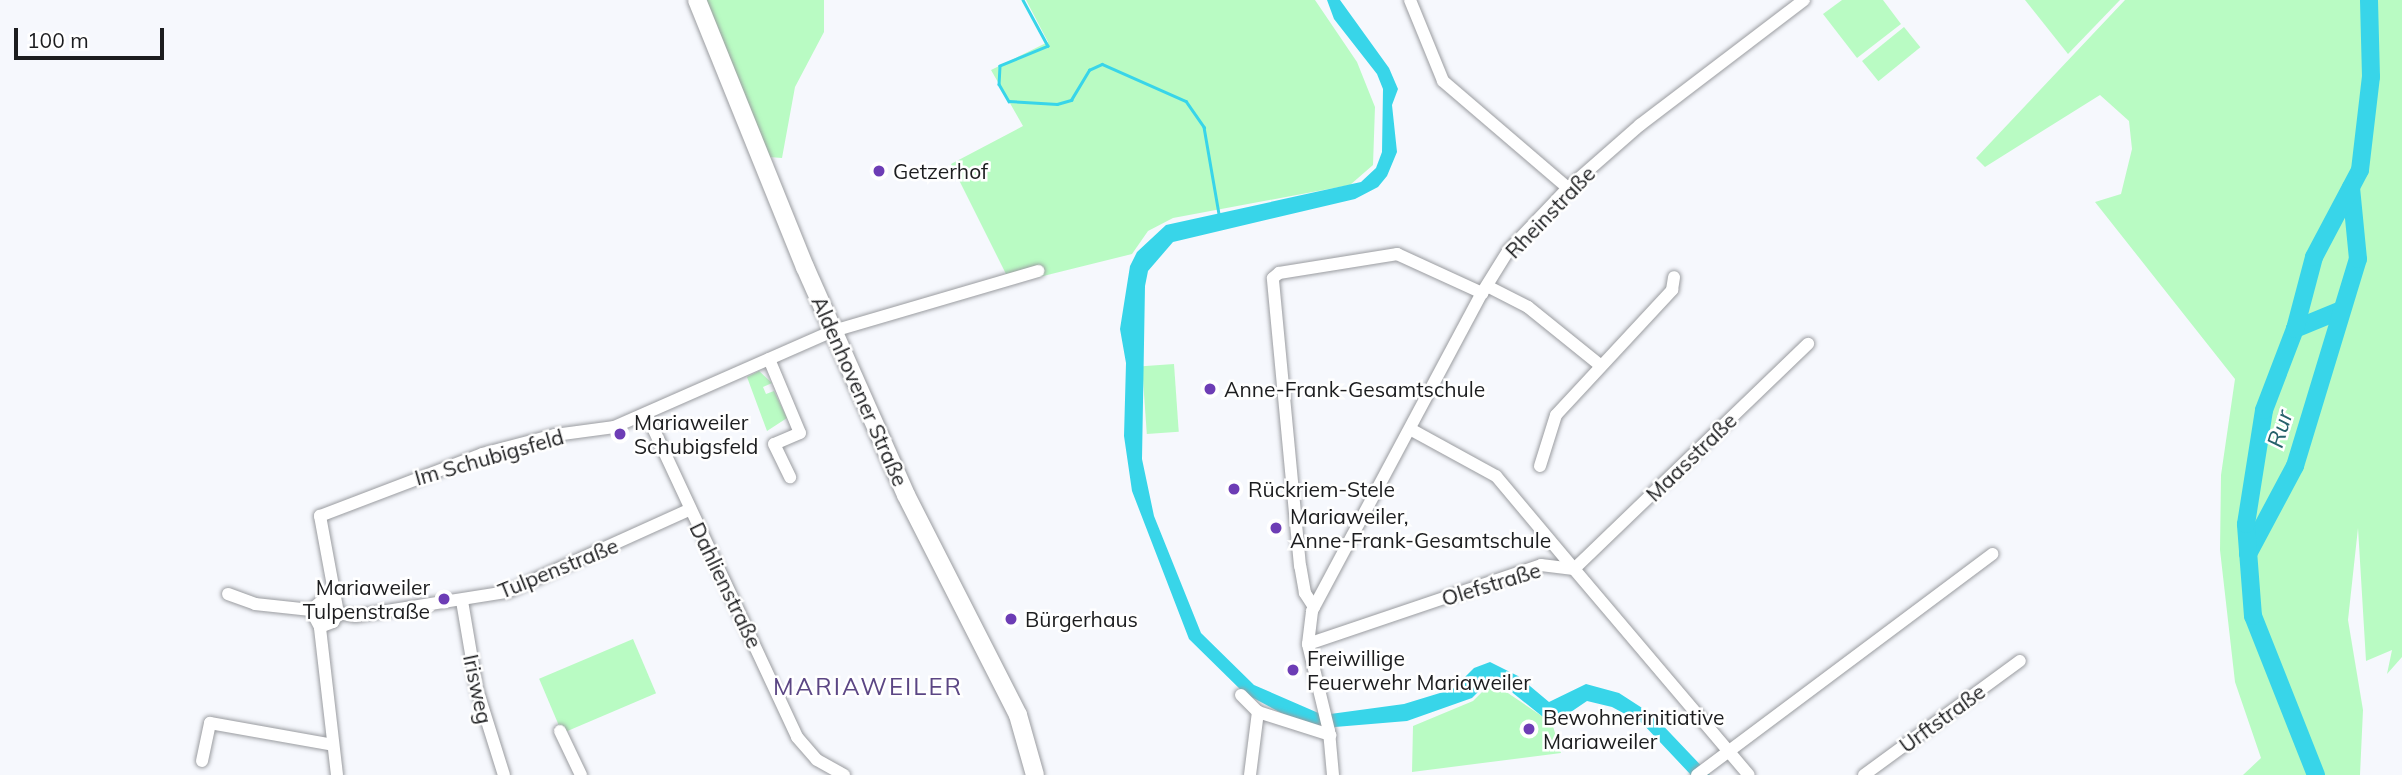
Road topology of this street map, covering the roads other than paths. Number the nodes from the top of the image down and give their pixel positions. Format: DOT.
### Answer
graph roads {
  1 [pos="697,0"];
  2 [pos="1410,0"];
  3 [pos="1804,0"];
  4 [pos="1568,188"];
  5 [pos="1038,271"];
  6 [pos="1674,277"];
  7 [pos="1484,290"];
  8 [pos="833,331"];
  9 [pos="1808,344"];
  10 [pos="769,359"];
  11 [pos="1600,365"];
  12 [pos="647,415"];
  13 [pos="1410,429"];
  14 [pos="1540,466"];
  15 [pos="790,477"];
  16 [pos="689,510"];
  17 [pos="1992,554"];
  18 [pos="1574,569"];
  19 [pos="334,591"];
  20 [pos="228,594"];
  21 [pos="462,601"];
  22 [pos="1314,607"];
  23 [pos="311,610"];
  24 [pos="338,613"];
  25 [pos="320,627"];
  26 [pos="1308,644"];
  27 [pos="2020,661"];
  28 [pos="1241,695"];
  29 [pos="1258,712"];
  30 [pos="560,731"];
  31 [pos="1330,733"];
  32 [pos="333,745"];
  33 [pos="1729,751"];
  34 [pos="202,761"];
  35 [pos="1702,772"];
  36 [pos="337,775"];
  37 [pos="504,775"];
  38 [pos="581,775"];
  39 [pos="844,775"];
  40 [pos="1035,775"];
  41 [pos="1250,775"];
  42 [pos="1333,775"];
  43 [pos="1749,775"];
  44 [pos="1864,775"];
  1 -- 8 [label="main road, Aldenhovener Straße"];
  2 -- 4 [label="street"];
  3 -- 4 [label="street, Rheinstraße"];
  4 -- 7 [label="street, Rheinstraße"];
  5 -- 8 [label="street, Im Schubigsfeld"];
  6 -- 11 [label="street"];
  7 -- 11 [label="street"];
  7 -- 13 [label="street, Rheinstraße"];
  7 -- 22 [label="street"];
  8 -- 10 [label="street, Im Schubigsfeld"];
  8 -- 40 [label="main road, Aldenhovener Straße"];
  9 -- 18 [label="street, Maasstraße"];
  10 -- 12 [label="street, Im Schubigsfeld"];
  10 -- 15 [label="street"];
  11 -- 14 [label="street"];
  12 -- 16 [label="street, Dahlienstraße"];
  12 -- 19 [label="street, Im Schubigsfeld"];
  13 -- 18 [label="street"];
  13 -- 22 [label="street, Rheinstraße"];
  16 -- 21 [label="street, Tulpenstraße"];
  16 -- 39 [label="street, Dahlienstraße"];
  17 -- 33 [label="street"];
  18 -- 26 [label="street, Olefstraße"];
  18 -- 33 [label="street"];
  19 -- 23 [label="street"];
  19 -- 24 [label="street"];
  20 -- 23 [label="street"];
  21 -- 24 [label="street, Tulpenstraße"];
  21 -- 37 [label="street, Irisweg"];
  22 -- 26 [label="street, Rheinstraße"];
  23 -- 25 [label="street"];
  24 -- 25 [label="street"];
  25 -- 32 [label="street"];
  26 -- 31 [label="street"];
  27 -- 44 [label="street, Urftstraße"];
  28 -- 29 [label="street"];
  29 -- 31 [label="street"];
  29 -- 41 [label="street"];
  30 -- 38 [label="street"];
  31 -- 42 [label="street"];
  32 -- 34 [label="street"];
  32 -- 36 [label="street"];
  33 -- 35 [label="street"];
  33 -- 43 [label="street"];
}
